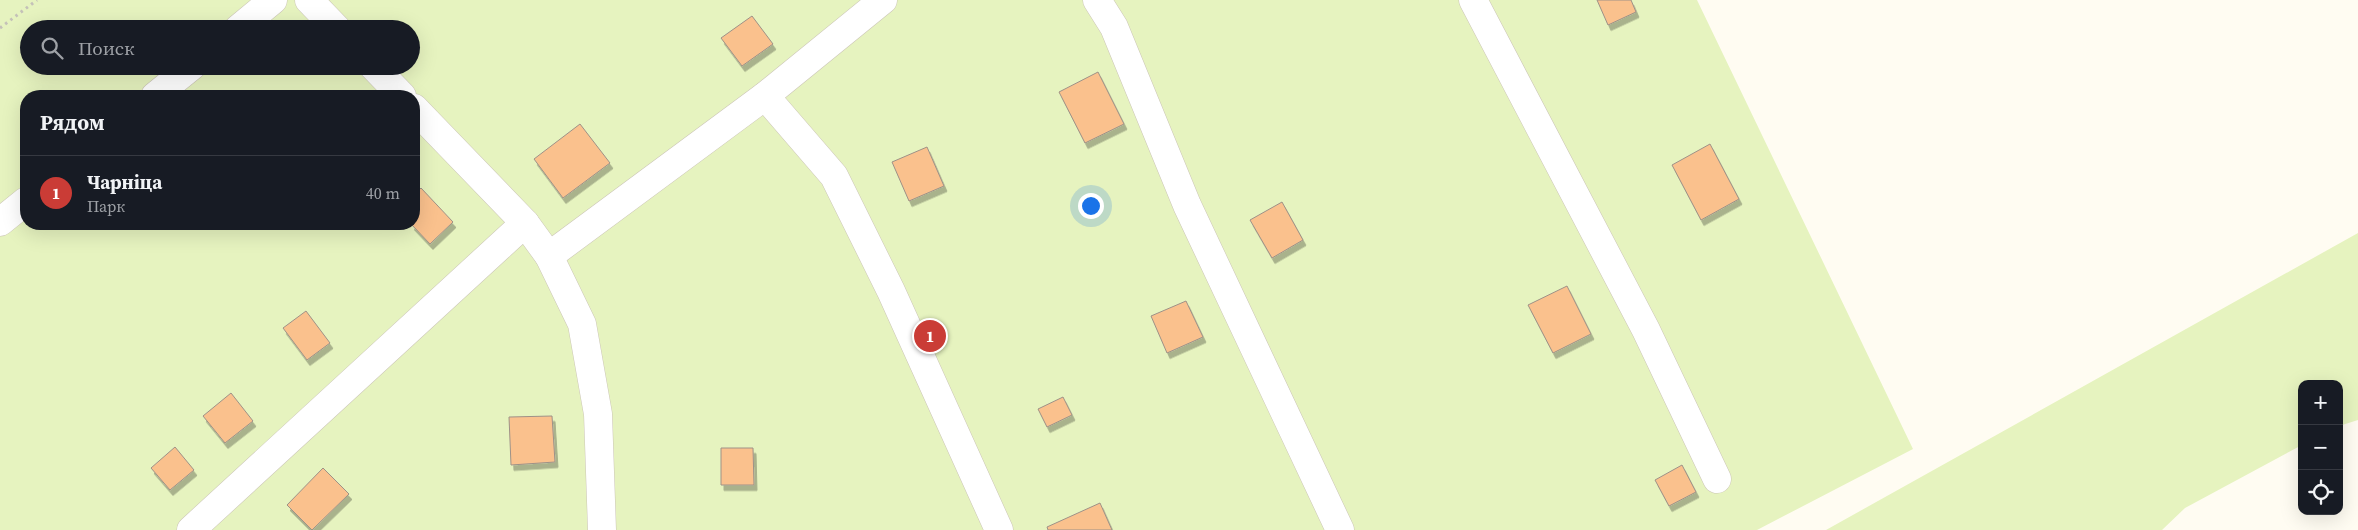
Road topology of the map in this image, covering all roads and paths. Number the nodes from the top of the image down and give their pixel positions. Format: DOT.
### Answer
graph roads {
  1 [pos="37,0"];
  2 [pos="273,0"];
  3 [pos="309,0"];
  4 [pos="883,0"];
  5 [pos="1097,0"];
  6 [pos="1473,0"];
  7 [pos="249,20"];
  8 [pos="328,20"];
  9 [pos="0,28"];
  10 [pos="181,75"];
  11 [pos="382,75"];
  12 [pos="162,90"];
  13 [pos="396,90"];
  14 [pos="765,96"];
  15 [pos="420,114"];
  16 [pos="20,206"];
  17 [pos="0,222"];
  18 [pos="525,223"];
  19 [pos="549,256"];
  20 [pos="1718,479"];
  21 [pos="191,530"];
  22 [pos="602,530"];
  23 [pos="999,530"];
  24 [pos="1340,530"];
  1 -- 9 [label="path"];
  2 -- 7 [label="street"];
  3 -- 8 [label="street"];
  4 -- 14 [label="street"];
  5 -- 24 [label="street"];
  6 -- 20 [label="street"];
  10 -- 12 [label="street"];
  11 -- 13 [label="street"];
  14 -- 19 [label="street"];
  14 -- 23 [label="street"];
  15 -- 18 [label="street"];
  16 -- 17 [label="street"];
  18 -- 19 [label="street"];
  18 -- 21 [label="street"];
  19 -- 22 [label="street"];
}
